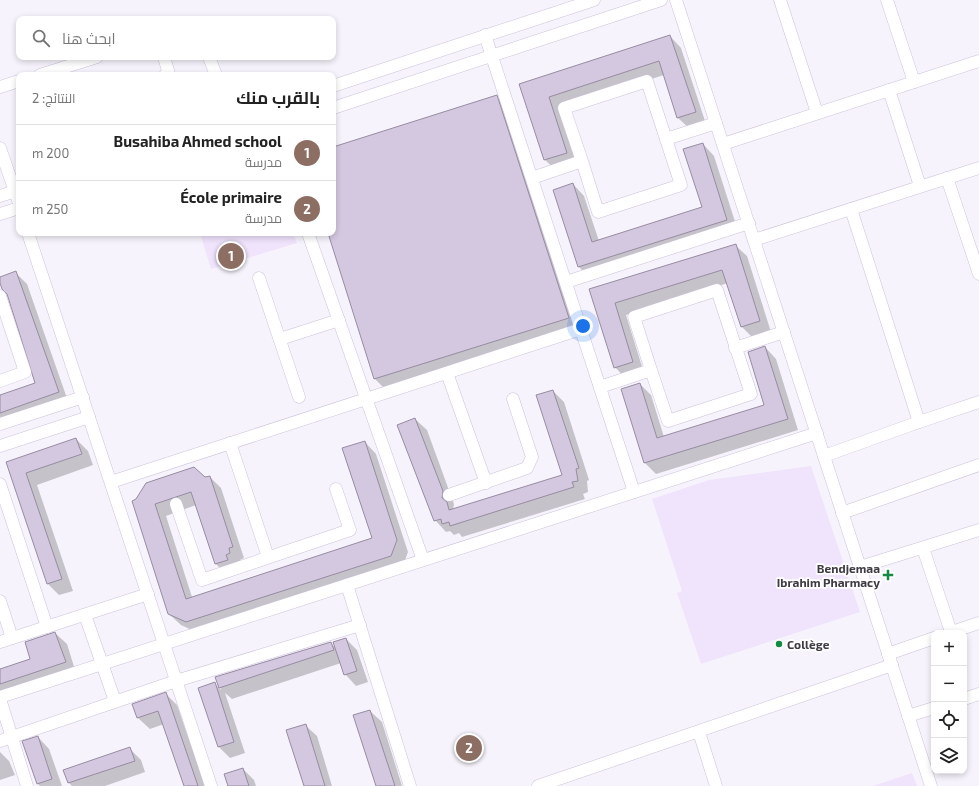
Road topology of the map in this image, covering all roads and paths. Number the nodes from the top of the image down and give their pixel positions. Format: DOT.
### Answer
graph roads {
  1 [pos="594,0"];
  2 [pos="661,0"];
  3 [pos="676,0"];
  4 [pos="780,0"];
  5 [pos="887,0"];
  6 [pos="485,35"];
  7 [pos="492,56"];
  8 [pos="88,60"];
  9 [pos="165,60"];
  10 [pos="210,60"];
  11 [pos="979,61"];
  12 [pos="50,72"];
  13 [pos="168,72"];
  14 [pos="215,72"];
  15 [pos="16,82"];
  16 [pos="914,82"];
  17 [pos="336,85"];
  18 [pos="0,87"];
  19 [pos="889,90"];
  20 [pos="336,107"];
  21 [pos="817,113"];
  22 [pos="716,123"];
  23 [pos="666,139"];
  24 [pos="723,144"];
  25 [pos="0,148"];
  26 [pos="582,161"];
  27 [pos="979,168"];
  28 [pos="532,178"];
  29 [pos="947,178"];
  30 [pos="16,186"];
  31 [pos="920,186"];
  32 [pos="16,192"];
  33 [pos="0,196"];
  34 [pos="16,209"];
  35 [pos="852,209"];
  36 [pos="0,214"];
  37 [pos="749,224"];
  38 [pos="29,236"];
  39 [pos="309,236"];
  40 [pos="754,240"];
  41 [pos="979,274"];
  42 [pos="259,278"];
  43 [pos="566,282"];
  44 [pos="1,301"];
  45 [pos="339,320"];
  46 [pos="581,329"];
  47 [pos="784,332"];
  48 [pos="280,340"];
  49 [pos="735,348"];
  50 [pos="651,370"];
  51 [pos="447,372"];
  52 [pos="0,381"];
  53 [pos="600,387"];
  54 [pos="83,397"];
  55 [pos="299,397"];
  56 [pos="366,399"];
  57 [pos="513,399"];
  58 [pos="979,402"];
  59 [pos="89,417"];
  60 [pos="919,422"];
  61 [pos="0,424"];
  62 [pos="817,432"];
  63 [pos="230,443"];
  64 [pos="0,446"];
  65 [pos="824,456"];
  66 [pos="979,465"];
  67 [pos="111,482"];
  68 [pos="486,483"];
  69 [pos="0,484"];
  70 [pos="336,489"];
  71 [pos="634,492"];
  72 [pos="450,495"];
  73 [pos="176,504"];
  74 [pos="842,513"];
  75 [pos="979,530"];
  76 [pos="924,548"];
  77 [pos="268,557"];
  78 [pos="423,560"];
  79 [pos="860,567"];
  80 [pos="347,585"];
  81 [pos="148,594"];
  82 [pos="0,601"];
  83 [pos="84,615"];
  84 [pos="979,623"];
  85 [pos="360,625"];
  86 [pos="47,627"];
  87 [pos="949,630"];
  88 [pos="959,630"];
  89 [pos="12,638"];
  90 [pos="931,640"];
  91 [pos="0,642"];
  92 [pos="165,644"];
  93 [pos="890,660"];
  94 [pos="102,664"];
  95 [pos="176,680"];
  96 [pos="979,694"];
  97 [pos="0,698"];
  98 [pos="967,698"];
  99 [pos="115,701"];
  100 [pos="931,709"];
  101 [pos="908,716"];
  102 [pos="699,732"];
  103 [pos="12,737"];
  104 [pos="0,741"];
  105 [pos="27,786"];
  106 [pos="211,786"];
  107 [pos="410,786"];
  108 [pos="538,786"];
  109 [pos="716,786"];
  110 [pos="931,786"];
  1 -- 6 [label="street"];
  2 -- 7 [label="street"];
  3 -- 22 [label="street"];
  4 -- 21 [label="street"];
  5 -- 16 [label="street"];
  6 -- 7 [label="street"];
  6 -- 17 [label="street"];
  7 -- 20 [label="street"];
  7 -- 28 [label="street"];
  8 -- 12 [label="street"];
  9 -- 13 [label="street"];
  10 -- 14 [label="street"];
  11 -- 16 [label="street"];
  15 -- 18 [label="street"];
  16 -- 19 [label="street"];
  19 -- 21 [label="street"];
  19 -- 31 [label="street"];
  21 -- 24 [label="street"];
  22 -- 23 [label="street"];
  22 -- 24 [label="street"];
  23 -- 26 [label="street"];
  23 -- 26 [label="street"];
  24 -- 37 [label="street"];
  25 -- 30 [label="street"];
  26 -- 28 [label="street"];
  27 -- 29 [label="street"];
  28 -- 43 [label="street"];
  29 -- 31 [label="street"];
  29 -- 41 [label="street"];
  31 -- 35 [label="street"];
  32 -- 33 [label="street"];
  34 -- 36 [label="street"];
  35 -- 40 [label="street"];
  35 -- 60 [label="street"];
  37 -- 40 [label="street"];
  37 -- 43 [label="street"];
  38 -- 54 [label="street"];
  39 -- 45 [label="street"];
  40 -- 47 [label="street"];
  42 -- 48 [label="street"];
  43 -- 46 [label="street"];
  44 -- 52 [label="street"];
  45 -- 48 [label="street"];
  45 -- 56 [label="street"];
  46 -- 51 [label="street"];
  46 -- 53 [label="street"];
  47 -- 49 [label="street"];
  47 -- 62 [label="street"];
  48 -- 55 [label="street"];
  49 -- 50 [label="street"];
  49 -- 50 [label="street"];
  50 -- 53 [label="street"];
  51 -- 56 [label="street"];
  51 -- 68 [label="street"];
  53 -- 71 [label="street"];
  54 -- 59 [label="street"];
  54 -- 61 [label="street"];
  56 -- 63 [label="street"];
  56 -- 78 [label="street"];
  57 -- 68 [label="street"];
  58 -- 60 [label="street"];
  59 -- 64 [label="street"];
  59 -- 67 [label="street"];
  60 -- 65 [label="street"];
  62 -- 65 [label="street"];
  62 -- 71 [label="street"];
  63 -- 67 [label="street"];
  63 -- 77 [label="street"];
  65 -- 74 [label="street"];
  66 -- 74 [label="street"];
  67 -- 81 [label="street"];
  68 -- 72 [label="street"];
  69 -- 86 [label="street"];
  70 -- 77 [label="street"];
  71 -- 78 [label="street"];
  73 -- 77 [label="street"];
  74 -- 79 [label="street"];
  75 -- 76 [label="street"];
  76 -- 79 [label="street"];
  76 -- 87 [label="street"];
  78 -- 80 [label="street"];
  79 -- 93 [label="street"];
  80 -- 85 [label="street"];
  80 -- 92 [label="street"];
  81 -- 83 [label="street"];
  81 -- 92 [label="street"];
  82 -- 89 [label="street"];
  83 -- 86 [label="street"];
  83 -- 94 [label="street"];
  84 -- 88 [label="street"];
  85 -- 95 [label="street"];
  85 -- 107 [label="street"];
  86 -- 89 [label="street"];
  89 -- 91 [label="street"];
  90 -- 93 [label="street"];
  92 -- 94 [label="street"];
  92 -- 95 [label="street"];
  93 -- 101 [label="street"];
  93 -- 102 [label="street"];
  94 -- 97 [label="street"];
  94 -- 99 [label="street"];
  95 -- 99 [label="street"];
  95 -- 106 [label="street"];
  96 -- 98 [label="street"];
  97 -- 103 [label="street"];
  99 -- 103 [label="street"];
  100 -- 101 [label="street"];
  101 -- 110 [label="street"];
  102 -- 108 [label="street"];
  102 -- 109 [label="street"];
  103 -- 104 [label="street"];
  103 -- 105 [label="street"];
}
